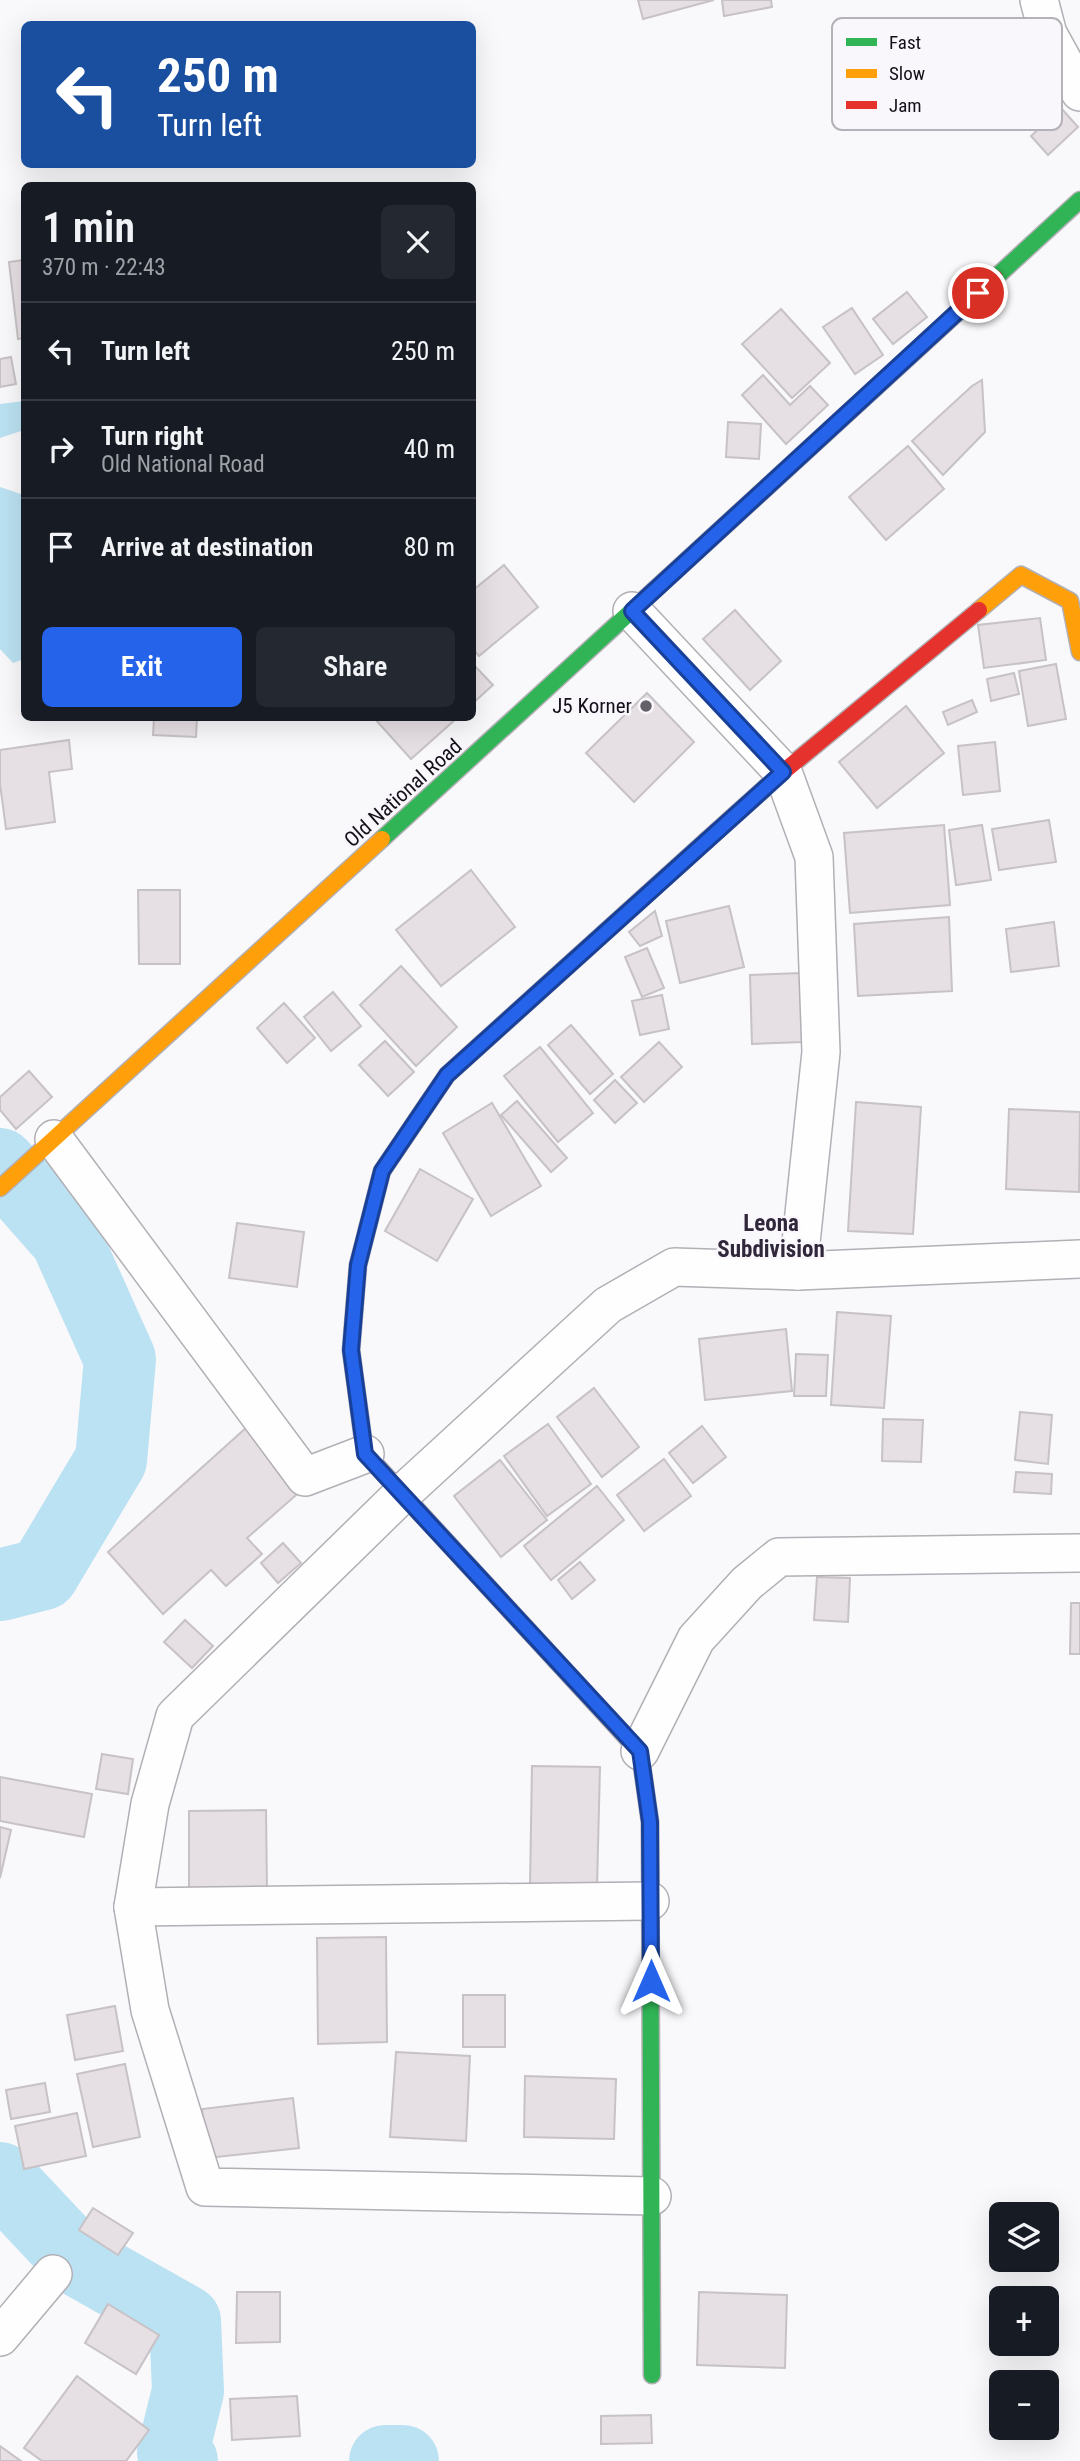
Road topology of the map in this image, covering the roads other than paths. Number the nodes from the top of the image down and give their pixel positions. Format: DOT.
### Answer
graph roads {
  1 [pos="1040,0"];
  2 [pos="1044,18"];
  3 [pos="1062,59"];
  4 [pos="1080,92"];
  5 [pos="1080,200"];
  6 [pos="632,611"];
  7 [pos="1080,652"];
  8 [pos="783,772"];
  9 [pos="49,1143"];
  10 [pos="1,1187"];
  11 [pos="1080,1259"];
  12 [pos="799,1271"];
  13 [pos="365,1454"];
  14 [pos="403,1493"];
  15 [pos="1080,1553"];
  16 [pos="640,1751"];
  17 [pos="650,1900"];
  18 [pos="133,1907"];
  19 [pos="652,2196"];
  20 [pos="54,2274"];
  21 [pos="0,2337"];
  22 [pos="652,2375"];
  1 -- 2 [label="street"];
  3 -- 4 [label="street"];
  5 -- 6 [label="street, Old National Road"];
  6 -- 8 [label="street"];
  6 -- 9 [label="street, Old National Road"];
  7 -- 8 [label="street"];
  8 -- 12 [label="street"];
  8 -- 13 [label="street"];
  9 -- 10 [label="street, Old National Road"];
  9 -- 13 [label="street"];
  11 -- 12 [label="street"];
  12 -- 14 [label="street"];
  13 -- 14 [label="street"];
  14 -- 16 [label="street"];
  14 -- 18 [label="street"];
  15 -- 16 [label="street"];
  16 -- 17 [label="street"];
  17 -- 18 [label="street"];
  17 -- 19 [label="street"];
  18 -- 19 [label="street"];
  19 -- 22 [label="street"];
  20 -- 21 [label="street"];
}
